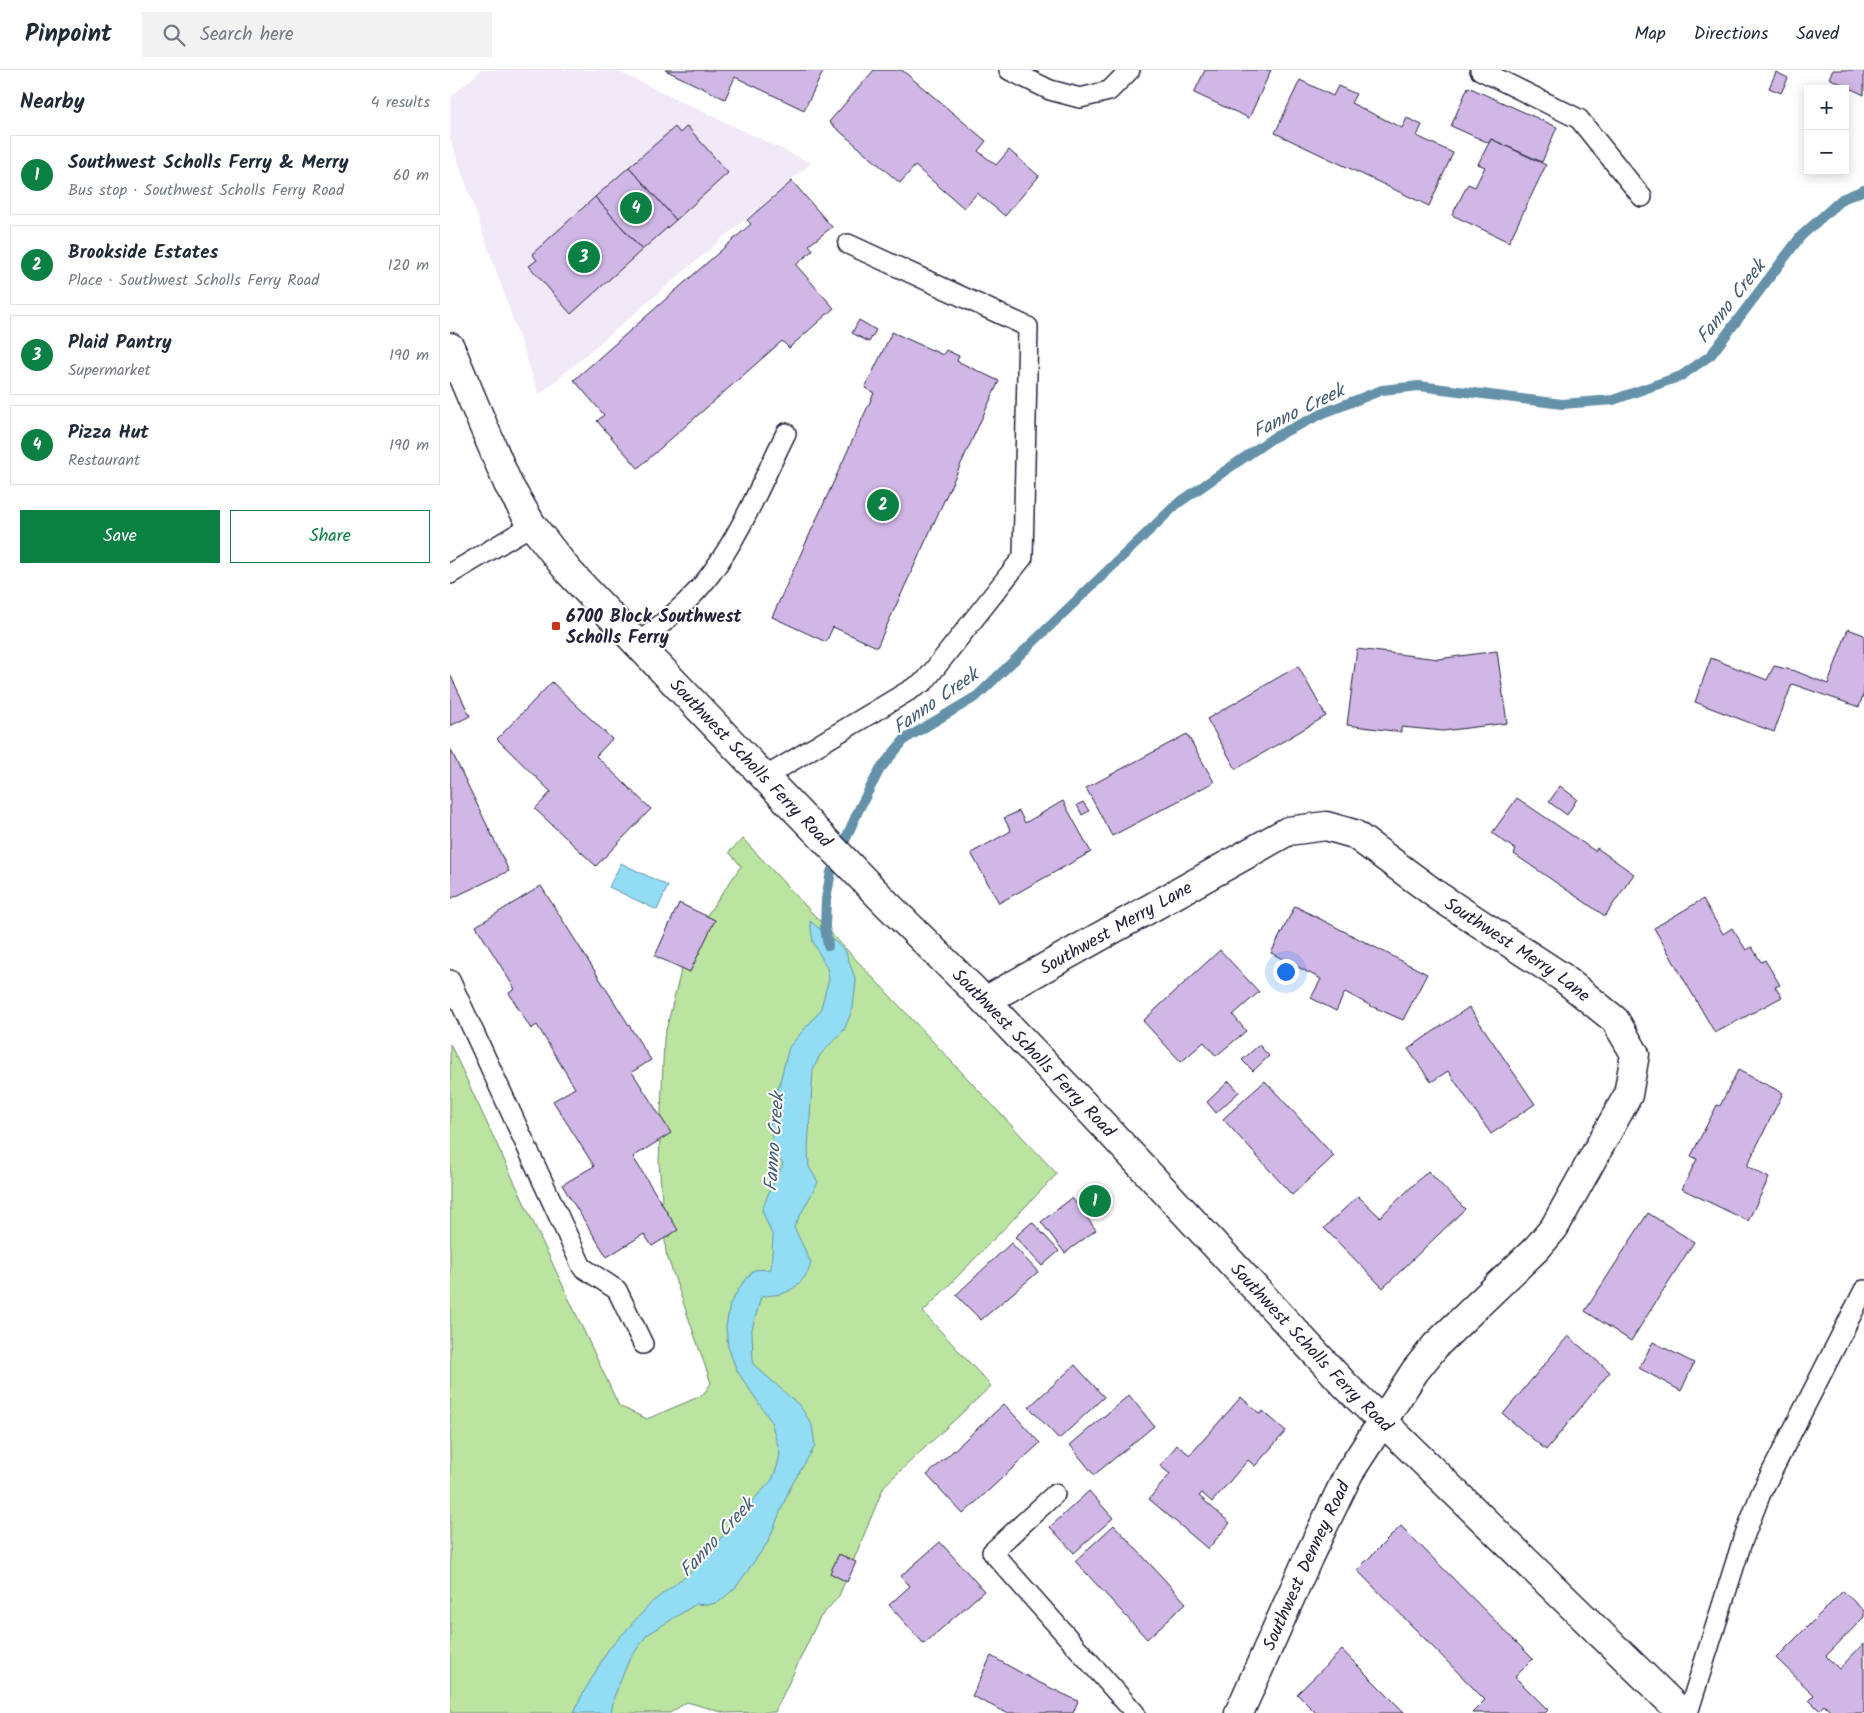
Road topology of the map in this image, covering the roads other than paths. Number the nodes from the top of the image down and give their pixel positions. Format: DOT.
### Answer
graph roads {
  1 [pos="1009,70"];
  2 [pos="1130,70"];
  3 [pos="1480,70"];
  4 [pos="1642,198"];
  5 [pos="848,244"];
  6 [pos="450,347"];
  7 [pos="786,433"];
  8 [pos="532,525"];
  9 [pos="450,574"];
  10 [pos="637,644"];
  11 [pos="765,777"];
  12 [pos="450,980"];
  13 [pos="985,1002"];
  14 [pos="1864,1290"];
  15 [pos="643,1344"];
  16 [pos="1382,1422"];
  17 [pos="1055,1494"];
  18 [pos="1135,1713"];
  19 [pos="1239,1713"];
  20 [pos="1682,1713"];
  21 [pos="1688,1713"];
  1 -- 2 [label="lane"];
  3 -- 4 [label="lane"];
  5 -- 11 [label="lane"];
  6 -- 8 [label="main road, Southwest Scholls Ferry Road"];
  7 -- 10 [label="lane"];
  8 -- 9 [label="lane"];
  8 -- 10 [label="main road, Southwest Scholls Ferry Road"];
  10 -- 11 [label="main road, Southwest Scholls Ferry Road"];
  11 -- 13 [label="main road, Southwest Scholls Ferry Road"];
  12 -- 15 [label="lane"];
  13 -- 16 [label="main road, Southwest Scholls Ferry Road"];
  13 -- 16 [label="main road, Southwest Merry Lane"];
  14 -- 21 [label="lane"];
  16 -- 19 [label="main road, Southwest Denney Road"];
  16 -- 20 [label="main road, Southwest Scholls Ferry Road"];
  17 -- 18 [label="lane"];
}
